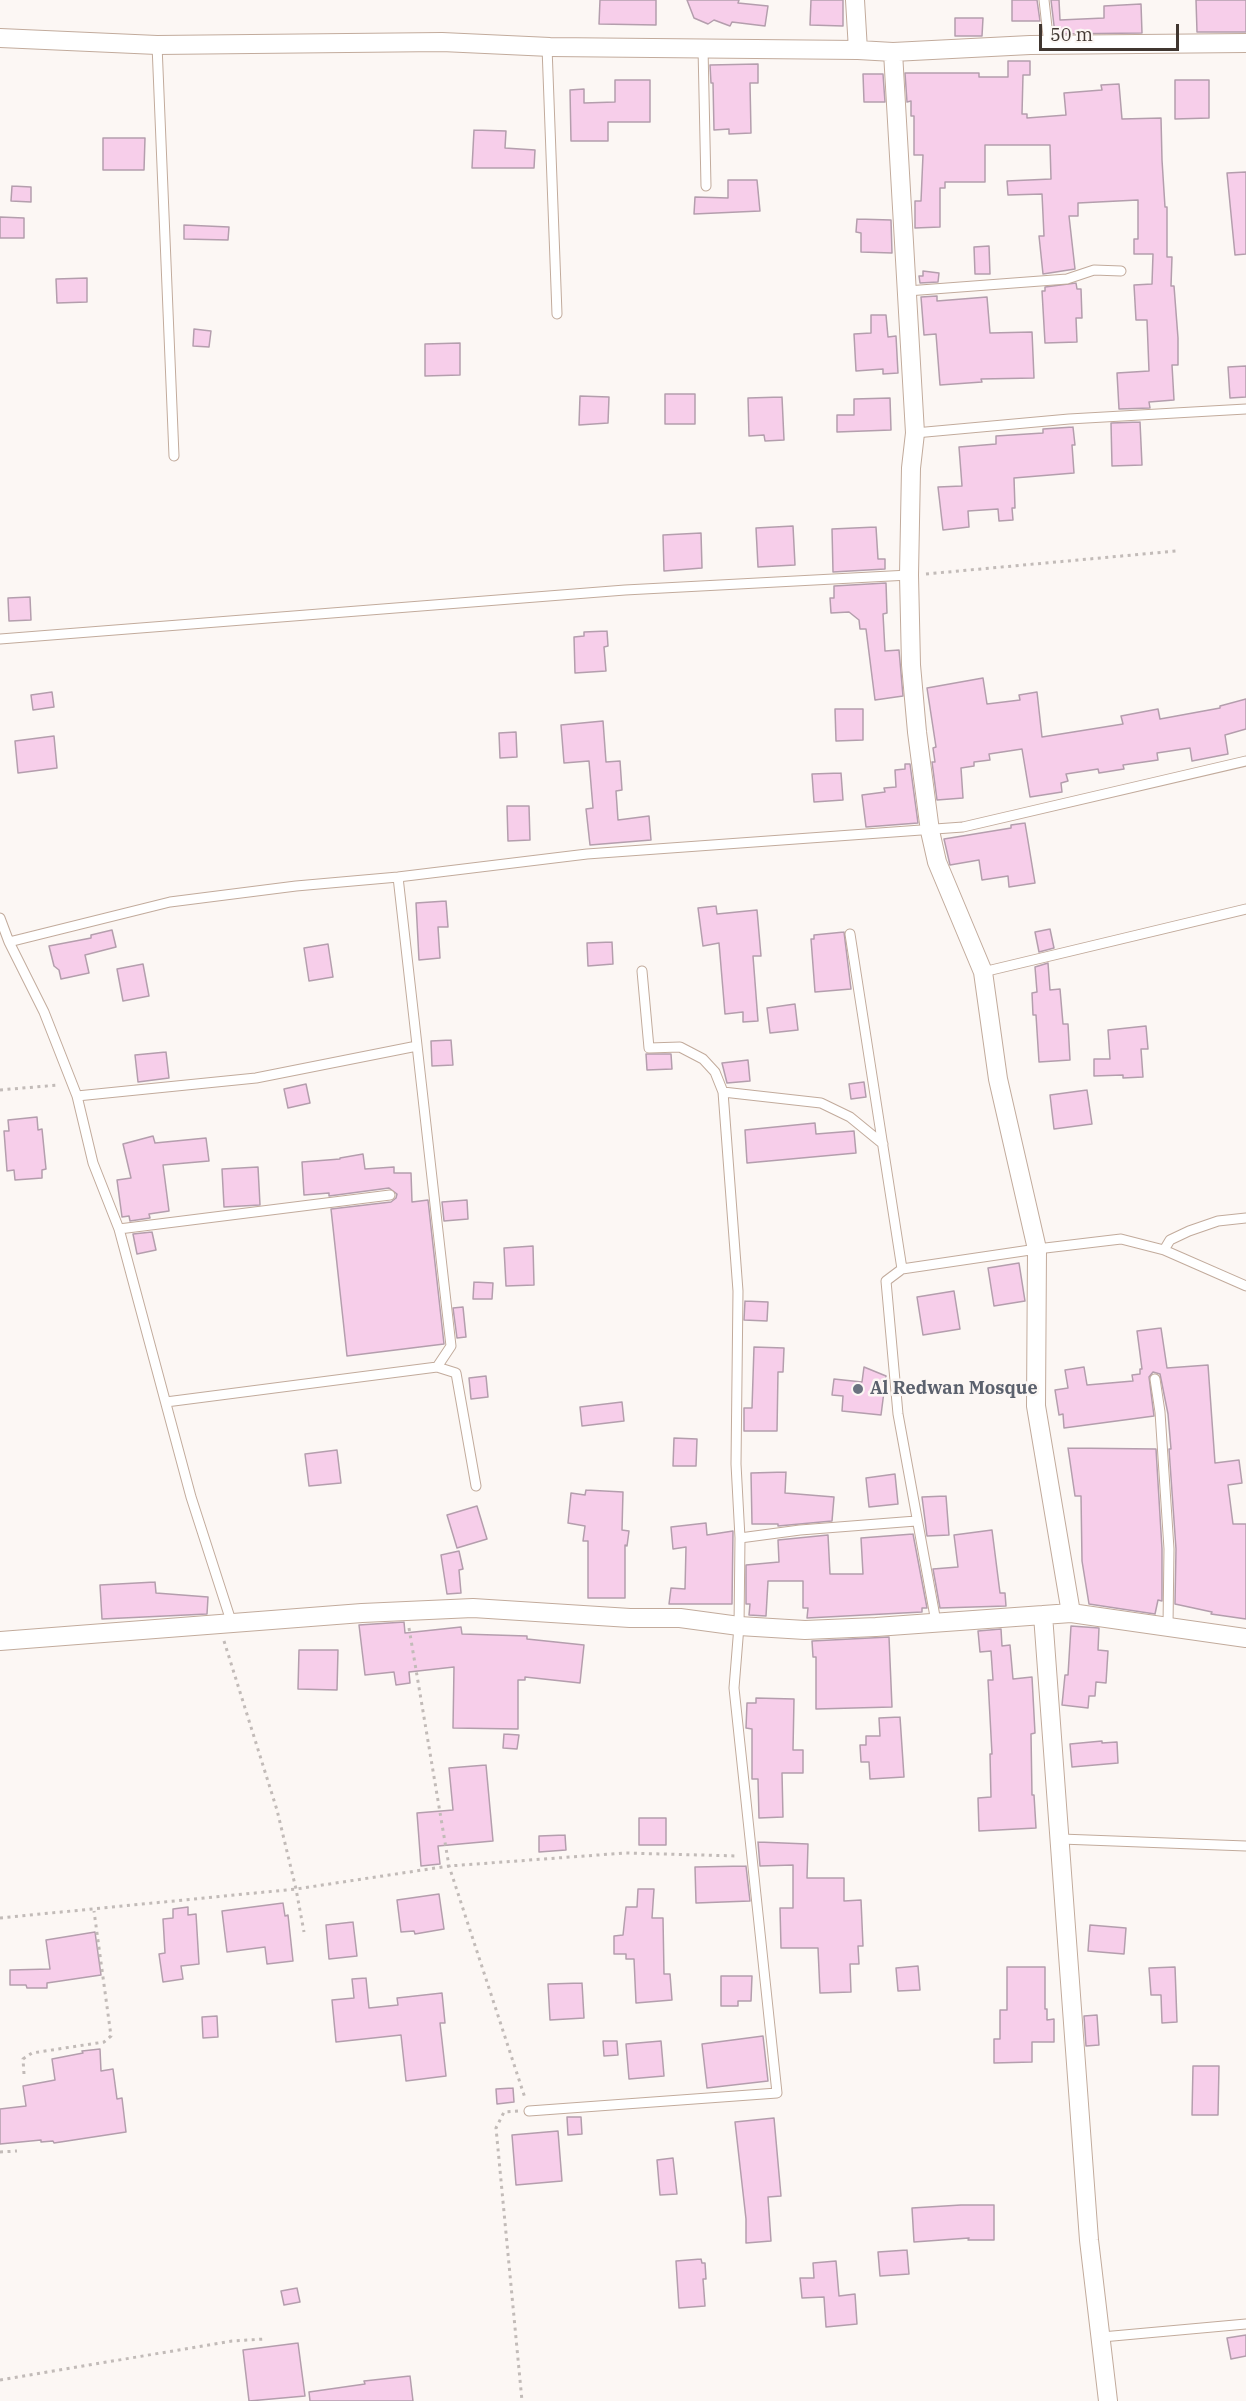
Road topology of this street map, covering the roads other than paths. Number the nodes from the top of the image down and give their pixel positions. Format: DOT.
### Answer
graph roads {
  1 [pos="855,0"];
  2 [pos="1044,0"];
  3 [pos="0,38"];
  4 [pos="1246,44"];
  5 [pos="158,45"];
  6 [pos="1049,45"];
  7 [pos="547,47"];
  8 [pos="703,48"];
  9 [pos="858,50"];
  10 [pos="893,52"];
  11 [pos="706,186"];
  12 [pos="1121,271"];
  13 [pos="907,291"];
  14 [pos="557,314"];
  15 [pos="1246,410"];
  16 [pos="915,433"];
  17 [pos="174,456"];
  18 [pos="909,575"];
  19 [pos="0,639"];
  20 [pos="1246,761"];
  21 [pos="930,831"];
  22 [pos="398,877"];
  23 [pos="1246,909"];
  24 [pos="0,918"];
  25 [pos="850,934"];
  26 [pos="9,942"];
  27 [pos="642,971"];
  28 [pos="983,972"];
  29 [pos="417,1046"];
  30 [pos="723,1092"];
  31 [pos="76,1096"];
  32 [pos="883,1144"];
  33 [pos="390,1195"];
  34 [pos="1246,1218"];
  35 [pos="118,1229"];
  36 [pos="1036,1249"];
  37 [pos="1164,1250"];
  38 [pos="902,1269"];
  39 [pos="1246,1286"];
  40 [pos="437,1368"];
  41 [pos="1155,1379"];
  42 [pos="165,1402"];
  43 [pos="476,1486"];
  44 [pos="916,1521"];
  45 [pos="740,1538"];
  46 [pos="1071,1613"];
  47 [pos="1044,1615"];
  48 [pos="936,1622"];
  49 [pos="225,1624"];
  50 [pos="1168,1625"];
  51 [pos="739,1626"];
  52 [pos="1246,1638"];
  53 [pos="0,1641"];
  54 [pos="1061,1839"];
  55 [pos="1246,1846"];
  56 [pos="529,2111"];
  57 [pos="1246,2324"];
  58 [pos="1102,2337"];
  59 [pos="1108,2401"];
  1 -- 9 [label="street"];
  2 -- 6 [label="lane"];
  3 -- 5 [label="street"];
  4 -- 6 [label="street"];
  5 -- 7 [label="street"];
  5 -- 17 [label="lane"];
  6 -- 10 [label="street"];
  7 -- 8 [label="street"];
  7 -- 14 [label="lane"];
  8 -- 9 [label="street"];
  8 -- 11 [label="lane"];
  9 -- 10 [label="street"];
  10 -- 13 [label="street"];
  12 -- 13 [label="lane"];
  13 -- 16 [label="street"];
  15 -- 16 [label="lane"];
  16 -- 18 [label="street"];
  18 -- 19 [label="lane"];
  18 -- 21 [label="street"];
  20 -- 21 [label="lane"];
  21 -- 22 [label="lane"];
  21 -- 28 [label="street"];
  22 -- 26 [label="lane"];
  22 -- 29 [label="lane"];
  23 -- 28 [label="lane"];
  24 -- 26 [label="lane"];
  25 -- 32 [label="lane"];
  26 -- 31 [label="lane"];
  27 -- 30 [label="lane"];
  28 -- 36 [label="street"];
  29 -- 31 [label="lane"];
  29 -- 40 [label="lane"];
  30 -- 32 [label="lane"];
  30 -- 45 [label="lane"];
  31 -- 35 [label="lane"];
  32 -- 38 [label="lane"];
  33 -- 35 [label="lane"];
  34 -- 37 [label="lane"];
  35 -- 42 [label="lane"];
  36 -- 37 [label="lane"];
  36 -- 38 [label="lane"];
  36 -- 46 [label="street"];
  37 -- 39 [label="lane"];
  38 -- 44 [label="lane"];
  40 -- 42 [label="lane"];
  40 -- 43 [label="lane"];
  41 -- 50 [label="lane"];
  42 -- 49 [label="lane"];
  44 -- 45 [label="lane"];
  44 -- 48 [label="lane"];
  45 -- 51 [label="lane"];
  46 -- 47 [label="street"];
  46 -- 50 [label="street"];
  47 -- 48 [label="street"];
  47 -- 54 [label="street"];
  48 -- 51 [label="street"];
  49 -- 51 [label="street"];
  49 -- 53 [label="street"];
  50 -- 52 [label="street"];
  51 -- 56 [label="lane"];
  54 -- 55 [label="lane"];
  54 -- 58 [label="street"];
  57 -- 58 [label="lane"];
  58 -- 59 [label="street"];
}
